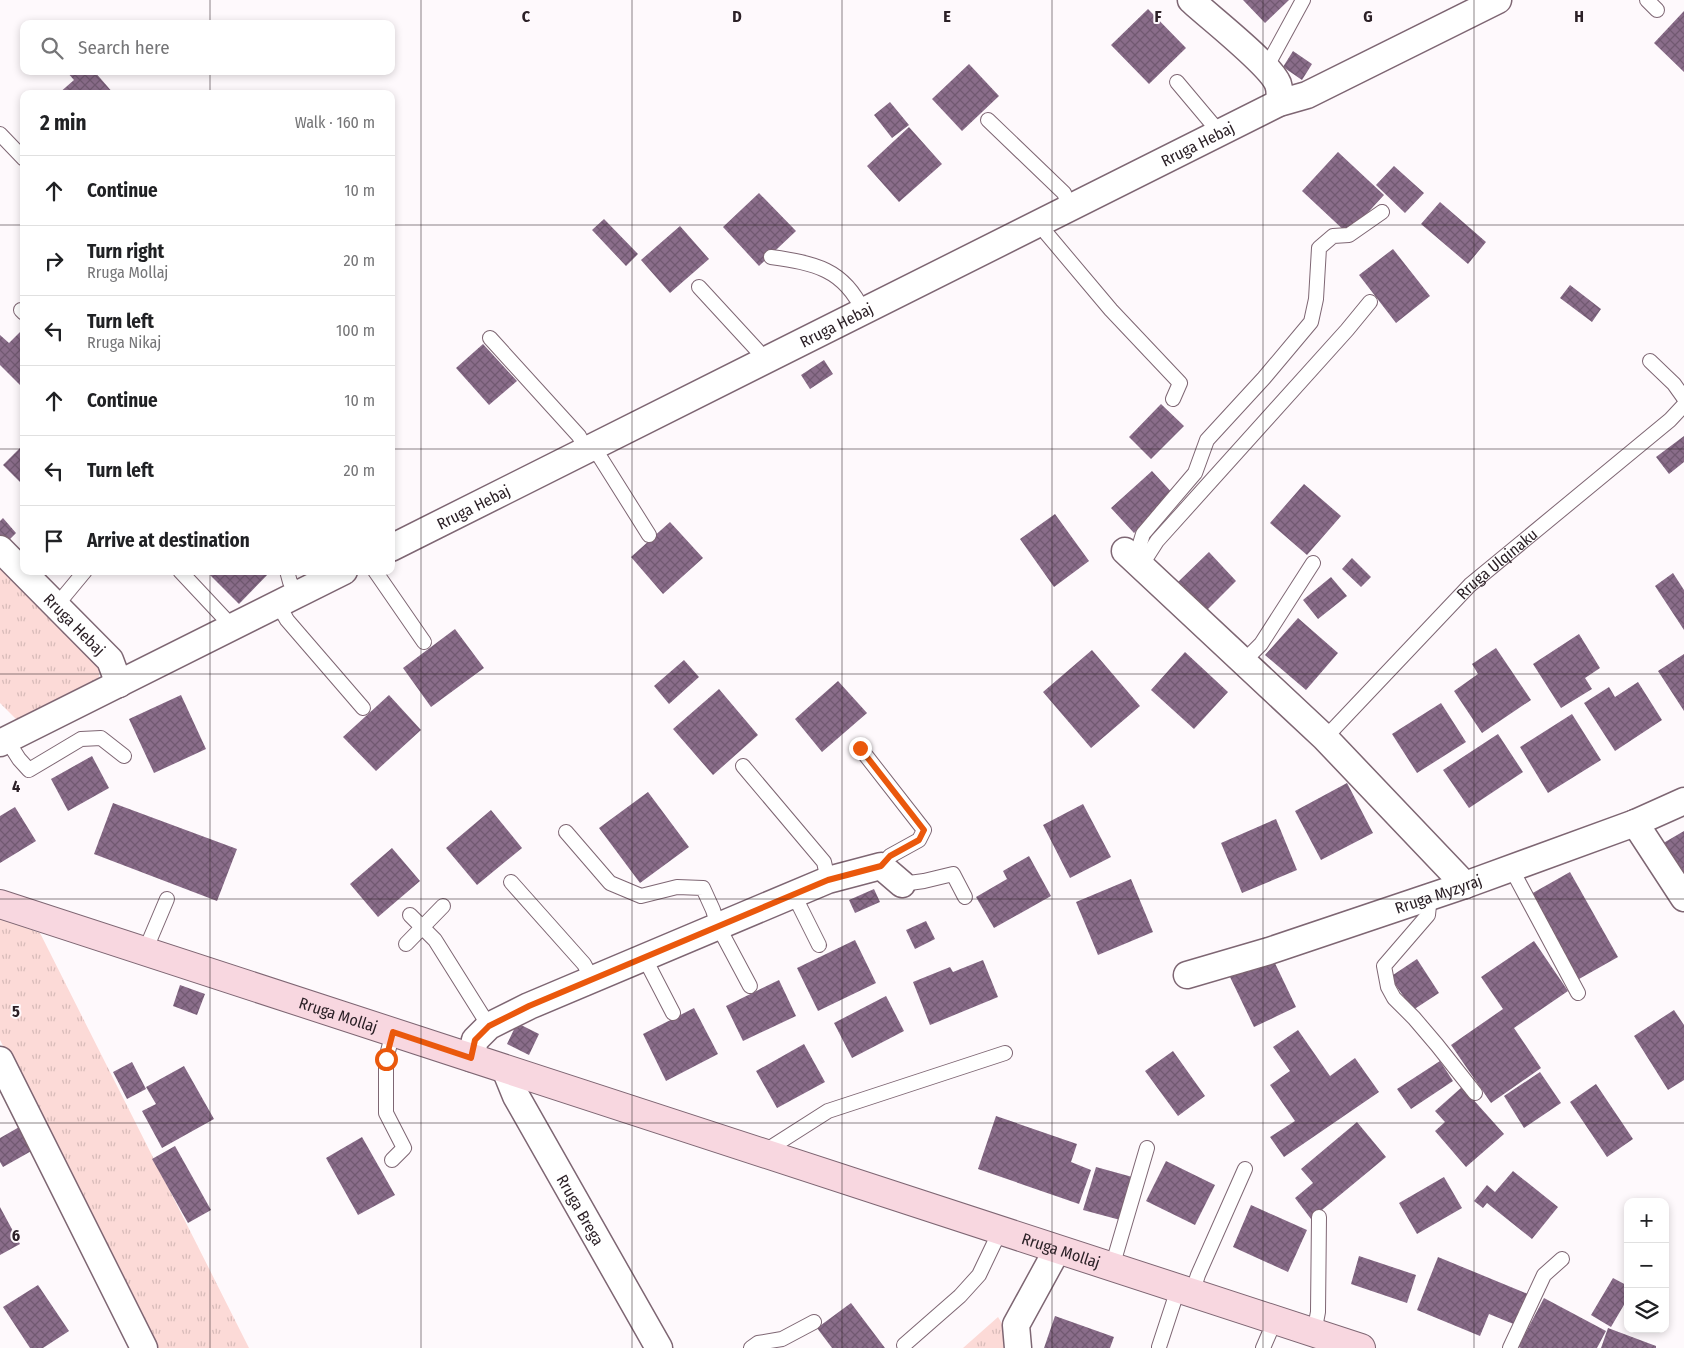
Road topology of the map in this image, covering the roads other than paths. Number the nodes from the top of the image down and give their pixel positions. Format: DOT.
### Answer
graph roads {
  1 [pos="1191,0"];
  2 [pos="1303,0"];
  3 [pos="1498,0"];
  4 [pos="1647,0"];
  5 [pos="1658,10"];
  6 [pos="1266,68"];
  7 [pos="1177,82"];
  8 [pos="1279,103"];
  9 [pos="988,120"];
  10 [pos="1218,134"];
  11 [pos="2,141"];
  12 [pos="20,156"];
  13 [pos="1070,208"];
  14 [pos="1382,212"];
  15 [pos="1040,223"];
  16 [pos="771,257"];
  17 [pos="699,287"];
  18 [pos="1370,302"];
  19 [pos="863,311"];
  20 [pos="490,338"];
  21 [pos="764,361"];
  22 [pos="1650,362"];
  23 [pos="1684,398"];
  24 [pos="1172,399"];
  25 [pos="1684,405"];
  26 [pos="590,448"];
  27 [pos="649,535"];
  28 [pos="395,546"];
  29 [pos="0,549"];
  30 [pos="1134,559"];
  31 [pos="1313,563"];
  32 [pos="20,569"];
  33 [pos="26,575"];
  34 [pos="82,575"];
  35 [pos="184,575"];
  36 [pos="288,575"];
  37 [pos="336,575"];
  38 [pos="378,575"];
  39 [pos="288,599"];
  40 [pos="56,606"];
  41 [pos="231,628"];
  42 [pos="424,642"];
  43 [pos="1243,662"];
  44 [pos="118,684"];
  45 [pos="363,708"];
  46 [pos="1324,738"];
  47 [pos="3,742"];
  48 [pos="860,748"];
  49 [pos="124,756"];
  50 [pos="743,766"];
  51 [pos="1684,801"];
  52 [pos="1635,823"];
  53 [pos="566,832"];
  54 [pos="881,866"];
  55 [pos="1511,868"];
  56 [pos="828,880"];
  57 [pos="512,882"];
  58 [pos="902,884"];
  59 [pos="1465,885"];
  60 [pos="794,894"];
  61 [pos="1430,896"];
  62 [pos="965,897"];
  63 [pos="1684,898"];
  64 [pos="167,899"];
  65 [pos="0,904"];
  66 [pos="443,906"];
  67 [pos="410,915"];
  68 [pos="718,926"];
  69 [pos="421,927"];
  70 [pos="406,944"];
  71 [pos="819,945"];
  72 [pos="145,951"];
  73 [pos="644,957"];
  74 [pos="1187,975"];
  75 [pos="592,979"];
  76 [pos="750,986"];
  77 [pos="1578,993"];
  78 [pos="673,1013"];
  79 [pos="489,1026"];
  80 [pos="393,1032"];
  81 [pos="1005,1053"];
  82 [pos="471,1058"];
  83 [pos="0,1060"];
  84 [pos="505,1069"];
  85 [pos="1475,1093"];
  86 [pos="1148,1148"];
  87 [pos="762,1153"];
  88 [pos="392,1160"];
  89 [pos="1245,1169"];
  90 [pos="1319,1217"];
  91 [pos="1000,1231"];
  92 [pos="1057,1250"];
  93 [pos="1562,1258"];
  94 [pos="1112,1267"];
  95 [pos="1185,1291"];
  96 [pos="1275,1320"];
  97 [pos="814,1322"];
  98 [pos="1314,1332"];
  99 [pos="904,1345"];
  100 [pos="1159,1347"];
  101 [pos="144,1348"];
  102 [pos="659,1348"];
  103 [pos="751,1348"];
  104 [pos="1018,1348"];
  105 [pos="1263,1348"];
  106 [pos="1361,1348"];
  107 [pos="1510,1348"];
  1 -- 6 [label="street"];
  2 -- 6 [label="lane"];
  3 -- 8 [label="street, Rruga Hebaj"];
  4 -- 5 [label="lane"];
  6 -- 8 [label="street"];
  7 -- 10 [label="lane"];
  8 -- 10 [label="street, Rruga Hebaj"];
  9 -- 13 [label="lane"];
  10 -- 13 [label="street, Rruga Hebaj"];
  11 -- 12 [label="lane"];
  13 -- 15 [label="street, Rruga Hebaj"];
  14 -- 30 [label="lane"];
  15 -- 19 [label="street, Rruga Hebaj"];
  15 -- 24 [label="lane"];
  16 -- 19 [label="lane"];
  17 -- 21 [label="lane"];
  18 -- 30 [label="lane"];
  19 -- 21 [label="street, Rruga Hebaj"];
  20 -- 26 [label="lane"];
  21 -- 26 [label="street, Rruga Hebaj"];
  22 -- 23 [label="lane"];
  25 -- 46 [label="lane, Rruga Ulqinaku"];
  26 -- 27 [label="lane"];
  26 -- 28 [label="street, Rruga Hebaj"];
  29 -- 32 [label="street, Rruga Hebaj"];
  30 -- 43 [label="street"];
  31 -- 43 [label="lane"];
  33 -- 40 [label="street, Rruga Hebaj"];
  34 -- 40 [label="lane"];
  35 -- 41 [label="lane"];
  36 -- 39 [label="lane"];
  37 -- 39 [label="street"];
  38 -- 42 [label="lane"];
  39 -- 41 [label="street"];
  39 -- 45 [label="lane"];
  40 -- 44 [label="street, Rruga Hebaj"];
  41 -- 44 [label="street"];
  43 -- 46 [label="street"];
  44 -- 47 [label="street"];
  46 -- 59 [label="street"];
  47 -- 49 [label="lane"];
  48 -- 54 [label="lane"];
  50 -- 56 [label="lane"];
  51 -- 52 [label="street, Rruga Myzyraj"];
  52 -- 55 [label="street, Rruga Myzyraj"];
  52 -- 63 [label="street"];
  53 -- 68 [label="lane"];
  54 -- 56 [label="street"];
  54 -- 58 [label="street"];
  55 -- 59 [label="street, Rruga Myzyraj"];
  55 -- 77 [label="lane"];
  56 -- 60 [label="street"];
  57 -- 75 [label="lane"];
  58 -- 62 [label="lane"];
  59 -- 61 [label="street, Rruga Myzyraj"];
  60 -- 68 [label="street"];
  60 -- 71 [label="lane"];
  61 -- 74 [label="street, Rruga Myzyraj"];
  61 -- 85 [label="lane"];
  64 -- 72 [label="lane"];
  65 -- 72 [label="street, Rruga Mollaj"];
  66 -- 69 [label="lane"];
  67 -- 69 [label="lane"];
  68 -- 73 [label="street"];
  68 -- 76 [label="lane"];
  69 -- 70 [label="lane"];
  69 -- 79 [label="lane"];
  72 -- 80 [label="street, Rruga Mollaj"];
  73 -- 75 [label="street"];
  73 -- 78 [label="lane"];
  75 -- 79 [label="street"];
  79 -- 82 [label="street"];
  80 -- 82 [label="street, Rruga Mollaj"];
  80 -- 88 [label="lane"];
  81 -- 87 [label="lane"];
  82 -- 84 [label="street, Rruga Mollaj"];
  83 -- 101 [label="street"];
  84 -- 87 [label="street, Rruga Mollaj"];
  84 -- 102 [label="street, Rruga Brega"];
  86 -- 94 [label="lane"];
  87 -- 91 [label="street, Rruga Mollaj"];
  89 -- 95 [label="lane"];
  90 -- 98 [label="lane"];
  91 -- 92 [label="street, Rruga Mollaj"];
  91 -- 99 [label="lane"];
  92 -- 94 [label="street, Rruga Mollaj"];
  92 -- 104 [label="street"];
  93 -- 107 [label="lane"];
  94 -- 95 [label="street, Rruga Mollaj"];
  95 -- 96 [label="street, Rruga Mollaj"];
  95 -- 100 [label="lane"];
  96 -- 98 [label="street, Rruga Mollaj"];
  96 -- 105 [label="lane"];
  97 -- 103 [label="lane"];
  98 -- 106 [label="street, Rruga Mollaj"];
}
